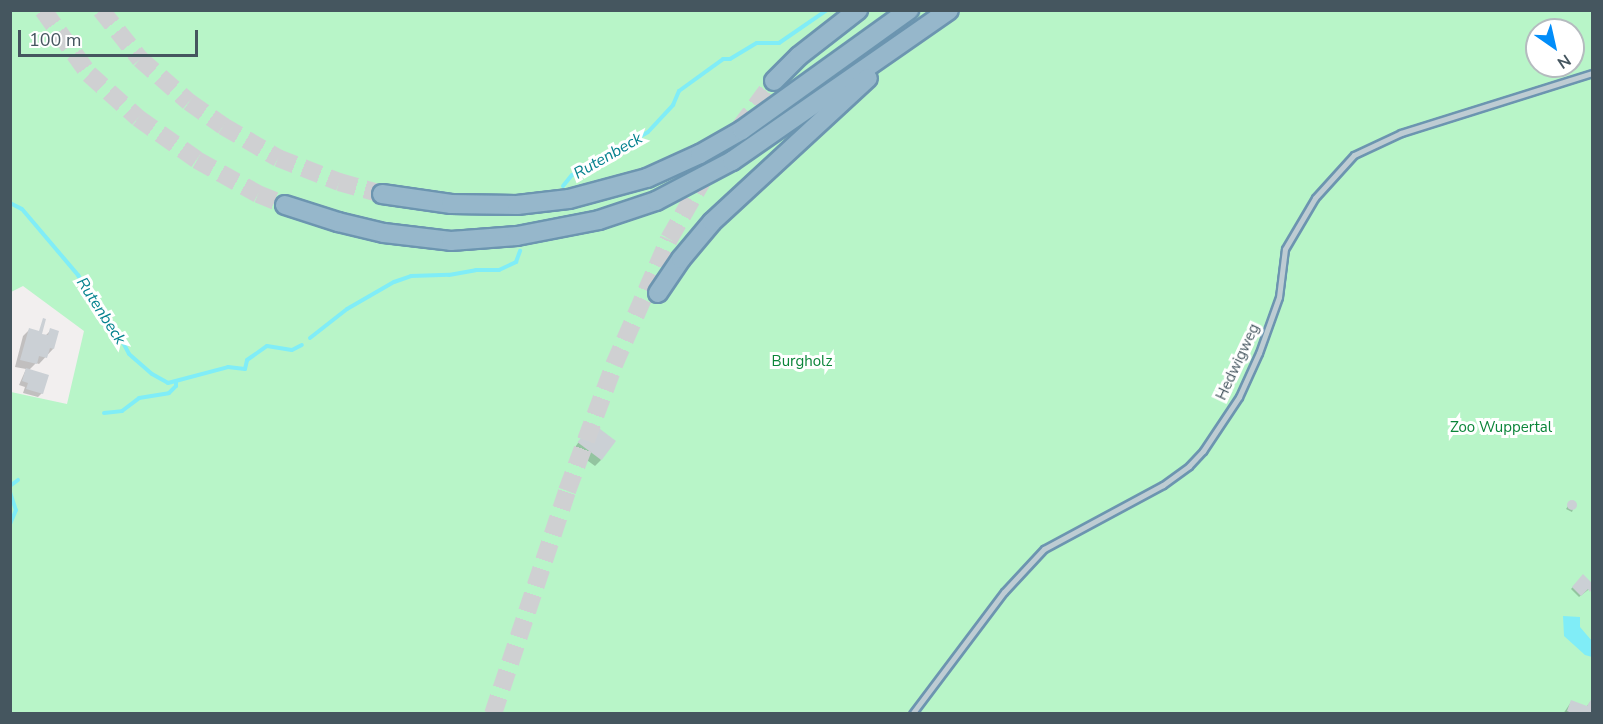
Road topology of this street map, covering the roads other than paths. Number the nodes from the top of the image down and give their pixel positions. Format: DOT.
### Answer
graph roads {
  1 [pos="858,10"];
  2 [pos="909,10"];
  3 [pos="949,10"];
  4 [pos="911,39"];
  5 [pos="1593,73"];
  6 [pos="774,81"];
  7 [pos="382,194"];
  8 [pos="285,205"];
  9 [pos="658,293"];
  10 [pos="912,714"];
  1 -- 6 [label="highway"];
  2 -- 7 [label="highway"];
  3 -- 4 [label="highway"];
  4 -- 8 [label="highway"];
  4 -- 9 [label="highway"];
  5 -- 10 [label="lane, Hedwigweg"];
}
